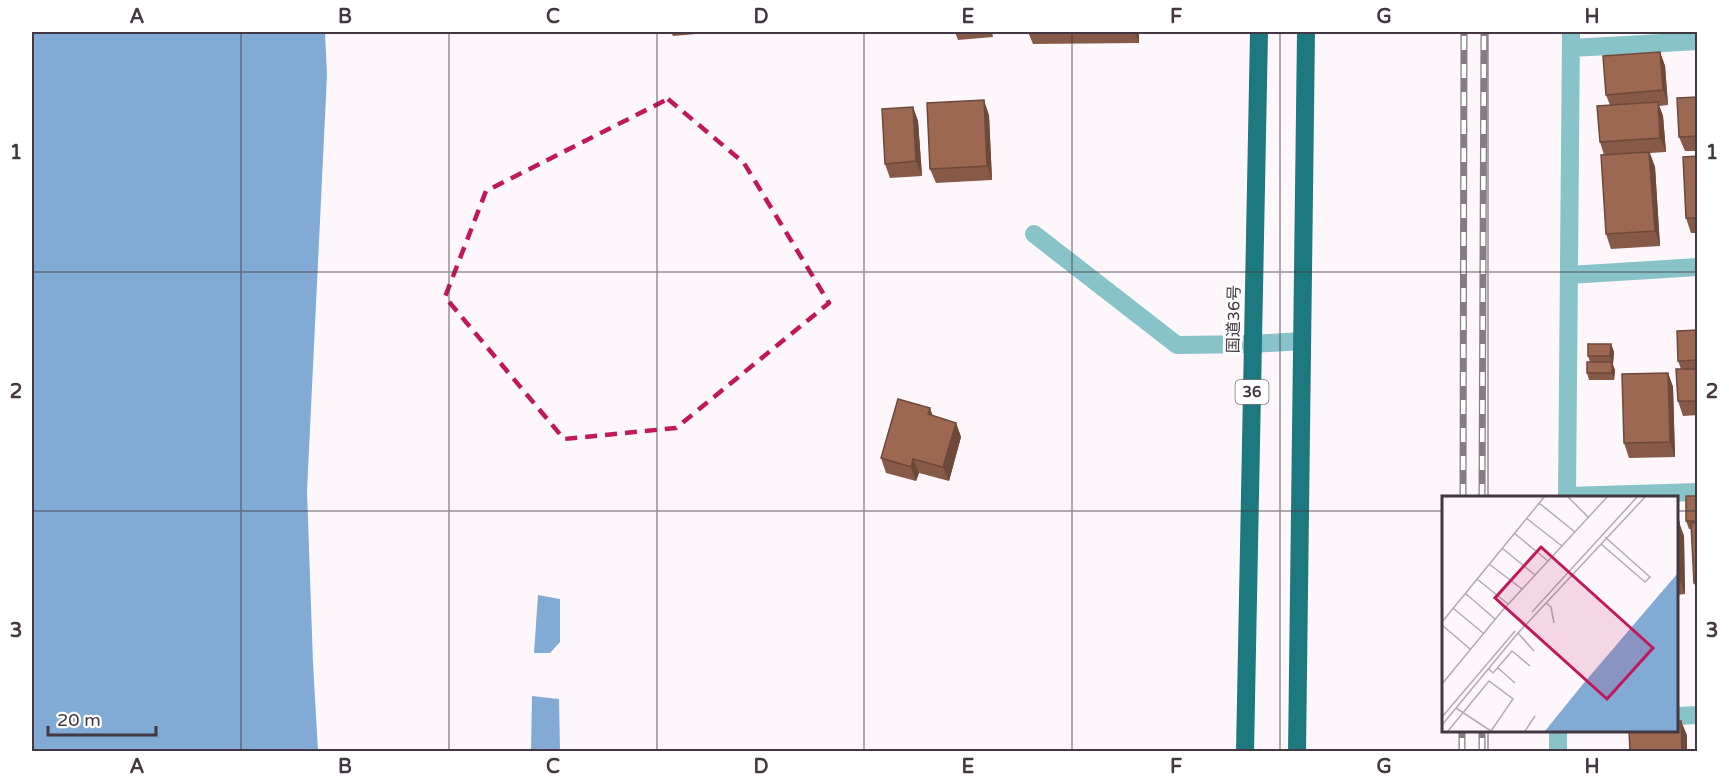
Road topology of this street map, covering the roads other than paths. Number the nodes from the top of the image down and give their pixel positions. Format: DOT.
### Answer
graph roads {
  1 [pos="1258,32"];
  2 [pos="1305,32"];
  3 [pos="1571,40"];
  4 [pos="1698,41"];
  5 [pos="1034,234"];
  6 [pos="1698,267"];
  7 [pos="1569,275"];
  8 [pos="1302,341"];
  9 [pos="1253,344"];
  10 [pos="1698,492"];
  11 [pos="1567,496"];
  12 [pos="1593,496"];
  13 [pos="1698,715"];
  14 [pos="1678,716"];
  15 [pos="1558,732"];
  16 [pos="1245,752"];
  17 [pos="1296,752"];
  18 [pos="1558,752"];
  1 -- 9 [label="highway, 国道36号 / 36"];
  2 -- 8 [label="highway"];
  3 -- 4 [label="street"];
  3 -- 7 [label="street"];
  5 -- 9 [label="street"];
  6 -- 7 [label="street"];
  7 -- 11 [label="street"];
  8 -- 9 [label="street"];
  8 -- 17 [label="highway"];
  9 -- 16 [label="highway, 国道36号 / 36"];
  10 -- 12 [label="street"];
  13 -- 14 [label="street"];
  15 -- 18 [label="street"];
}
